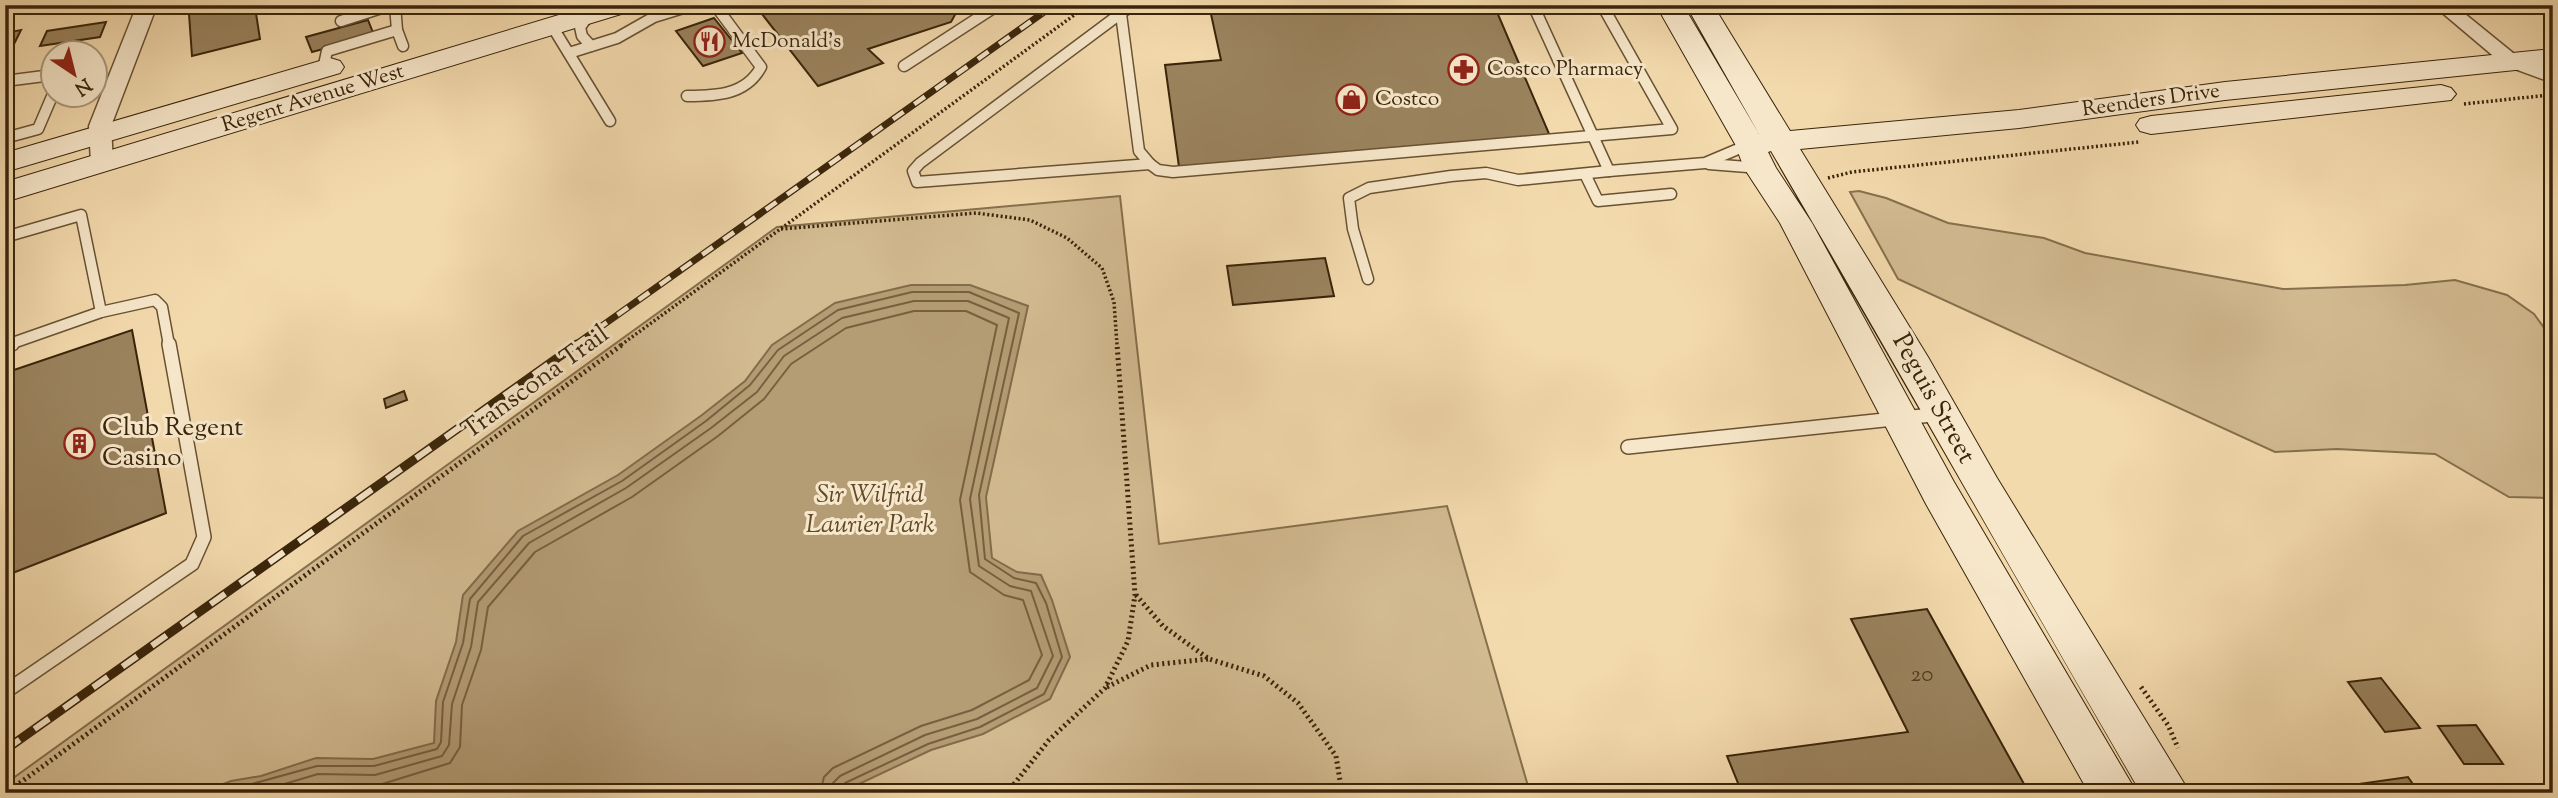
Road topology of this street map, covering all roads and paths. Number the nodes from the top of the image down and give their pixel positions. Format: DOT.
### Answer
graph roads {
  1 [pos="20,5"];
  2 [pos="147,5"];
  3 [pos="393,5"];
  4 [pos="621,5"];
  5 [pos="693,5"];
  6 [pos="714,5"];
  7 [pos="975,5"];
  8 [pos="998,5"];
  9 [pos="1088,5"];
  10 [pos="1132,5"];
  11 [pos="1533,5"];
  12 [pos="1602,5"];
  13 [pos="1669,5"];
  14 [pos="1699,5"];
  15 [pos="2442,5"];
  16 [pos="5,8"];
  17 [pos="564,13"];
  18 [pos="985,14"];
  19 [pos="1121,14"];
  20 [pos="341,21"];
  21 [pos="400,38"];
  22 [pos="591,46"];
  23 [pos="569,53"];
  24 [pos="2553,57"];
  25 [pos="2511,61"];
  26 [pos="904,66"];
  27 [pos="38,77"];
  28 [pos="2553,80"];
  29 [pos="5,81"];
  30 [pos="687,96"];
  31 [pos="47,108"];
  32 [pos="610,121"];
  33 [pos="5,138"];
  34 [pos="1592,138"];
  35 [pos="100,149"];
  36 [pos="1772,154"];
  37 [pos="5,163"];
  38 [pos="1705,163"];
  39 [pos="1150,164"];
  40 [pos="1609,171"];
  41 [pos="1585,174"];
  42 [pos="5,192"];
  43 [pos="1671,194"];
  44 [pos="780,229"];
  45 [pos="5,237"];
  46 [pos="1368,279"];
  47 [pos="101,312"];
  48 [pos="5,346"];
  49 [pos="1941,414"];
  50 [pos="1900,419"];
  51 [pos="1628,447"];
  52 [pos="1135,595"];
  53 [pos="1209,659"];
  54 [pos="1105,688"];
  55 [pos="5,692"];
  56 [pos="6,793"];
  57 [pos="1007,793"];
  58 [pos="1342,793"];
  59 [pos="2114,793"];
  60 [pos="2167,793"];
  1 -- 16 [label="street"];
  2 -- 35 [label="street"];
  3 -- 20 [label="lane"];
  3 -- 21 [label="lane"];
  4 -- 17 [label="street, Regent Avenue West"];
  5 -- 22 [label="lane"];
  6 -- 30 [label="lane"];
  7 -- 18 [label="lane"];
  8 -- 18 [label="lane"];
  9 -- 44 [label="path, Transcona Trail"];
  10 -- 19 [label="lane"];
  11 -- 34 [label="lane"];
  12 -- 34 [label="lane"];
  13 -- 36 [label="street, Peguis Street"];
  14 -- 36 [label="street, Peguis Street"];
  15 -- 25 [label="street"];
  17 -- 21 [label="street, Regent Avenue West"];
  17 -- 22 [label="lane"];
  17 -- 23 [label="lane"];
  17 -- 35 [label="street, Regent Avenue West"];
  18 -- 26 [label="lane"];
  19 -- 39 [label="lane"];
  19 -- 39 [label="lane"];
  21 -- 35 [label="street, Regent Avenue West"];
  22 -- 23 [label="lane"];
  23 -- 32 [label="lane"];
  24 -- 25 [label="street, Reenders Drive"];
  25 -- 28 [label="street"];
  25 -- 36 [label="street, Reenders Drive"];
  27 -- 29 [label="lane"];
  28 -- 36 [label="street, Reenders Drive"];
  31 -- 33 [label="lane"];
  34 -- 39 [label="lane"];
  34 -- 40 [label="lane"];
  35 -- 37 [label="street, Regent Avenue West"];
  35 -- 42 [label="street, Regent Avenue West"];
  36 -- 38 [label="lane"];
  36 -- 38 [label="lane"];
  36 -- 49 [label="street, Peguis Street"];
  36 -- 50 [label="street, Peguis Street"];
  38 -- 40 [label="lane"];
  40 -- 41 [label="lane"];
  41 -- 43 [label="lane"];
  41 -- 46 [label="lane"];
  44 -- 52 [label="path"];
  44 -- 56 [label="path, Transcona Trail"];
  45 -- 47 [label="lane"];
  47 -- 48 [label="lane"];
  47 -- 55 [label="lane"];
  49 -- 50 [label="lane"];
  49 -- 60 [label="street, Peguis Street"];
  50 -- 51 [label="lane"];
  50 -- 59 [label="street, Peguis Street"];
  52 -- 53 [label="path"];
  52 -- 54 [label="path"];
  53 -- 54 [label="path"];
  53 -- 58 [label="path"];
  54 -- 57 [label="path"];
}
